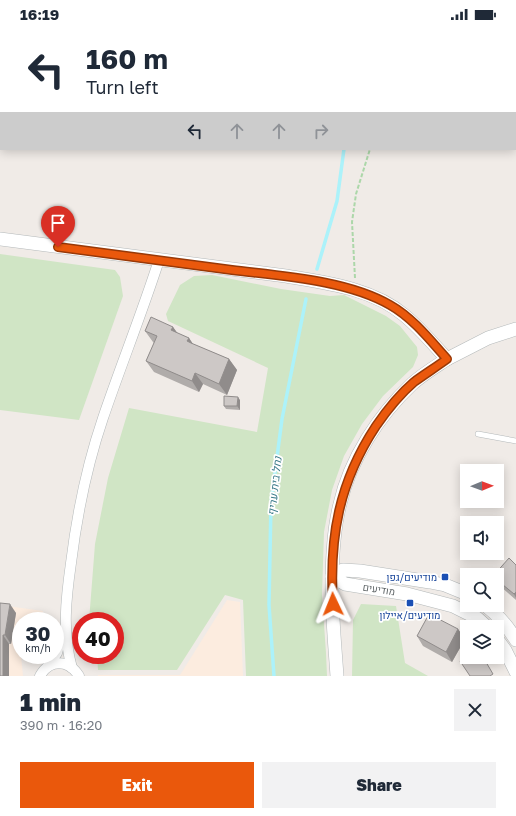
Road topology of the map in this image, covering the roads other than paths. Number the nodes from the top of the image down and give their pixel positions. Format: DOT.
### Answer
graph roads {
  1 [pos="0,239"];
  2 [pos="159,260"];
  3 [pos="516,329"];
  4 [pos="447,359"];
  5 [pos="478,434"];
  6 [pos="516,441"];
  7 [pos="332,576"];
  8 [pos="460,591"];
  9 [pos="492,612"];
  10 [pos="479,620"];
  11 [pos="65,623"];
  12 [pos="516,640"];
  13 [pos="504,648"];
  14 [pos="48,666"];
  15 [pos="72,668"];
  16 [pos="516,672"];
  17 [pos="40,676"];
  18 [pos="79,676"];
  19 [pos="337,676"];
  1 -- 2 [label="street"];
  2 -- 4 [label="street"];
  2 -- 11 [label="street"];
  3 -- 4 [label="street"];
  4 -- 7 [label="street"];
  5 -- 6 [label="lane"];
  7 -- 8 [label="street, מודיעים"];
  7 -- 10 [label="street, מודיעים"];
  7 -- 19 [label="street"];
  9 -- 12 [label="street"];
  11 -- 14 [label="street"];
  11 -- 15 [label="street"];
  13 -- 16 [label="street"];
  14 -- 15 [label="street"];
  14 -- 17 [label="street"];
  15 -- 18 [label="street"];
}
